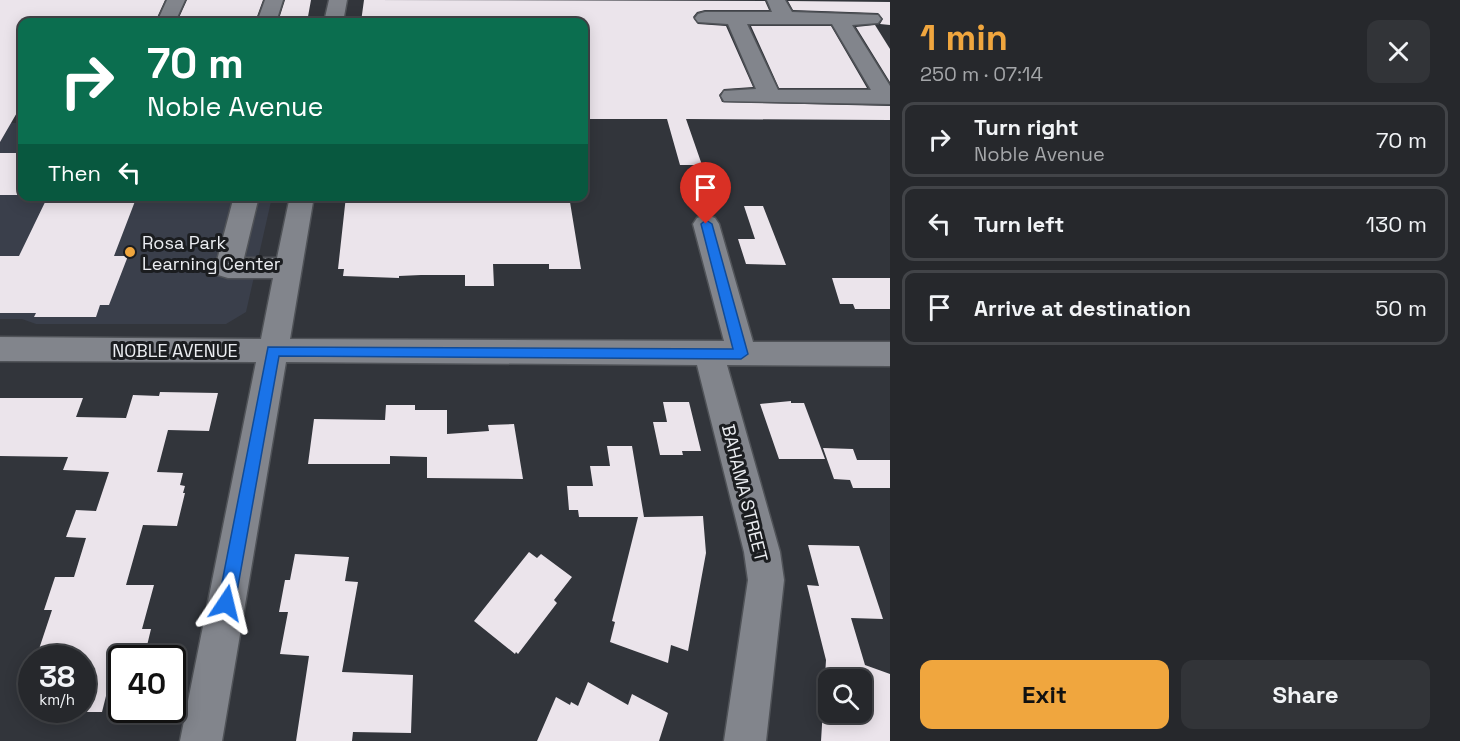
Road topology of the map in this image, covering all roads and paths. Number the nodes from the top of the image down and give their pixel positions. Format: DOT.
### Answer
graph roads {
  1 [pos="176,0"];
  2 [pos="274,0"];
  3 [pos="338,0"];
  4 [pos="776,0"];
  5 [pos="168,18"];
  6 [pos="268,18"];
  7 [pos="335,18"];
  8 [pos="705,18"];
  9 [pos="735,18"];
  10 [pos="785,18"];
  11 [pos="839,19"];
  12 [pos="871,19"];
  13 [pos="732,96"];
  14 [pos="770,96"];
  15 [pos="888,97"];
  16 [pos="246,201"];
  17 [pos="301,201"];
  18 [pos="706,224"];
  19 [pos="288,268"];
  20 [pos="0,349"];
  21 [pos="273,351"];
  22 [pos="725,354"];
  23 [pos="890,354"];
  24 [pos="201,741"];
  25 [pos="745,741"];
  1 -- 5 [label="street"];
  2 -- 6 [label="street"];
  3 -- 7 [label="street"];
  4 -- 10 [label="street"];
  8 -- 9 [label="street"];
  9 -- 10 [label="street"];
  9 -- 14 [label="street"];
  10 -- 11 [label="street"];
  11 -- 12 [label="street"];
  11 -- 15 [label="street"];
  13 -- 14 [label="street"];
  14 -- 15 [label="street"];
  16 -- 19 [label="street"];
  17 -- 19 [label="street"];
  18 -- 22 [label="street, BAHAMA STREET"];
  19 -- 21 [label="street"];
  20 -- 21 [label="street, NOBLE AVENUE"];
  21 -- 22 [label="street, NOBLE AVENUE"];
  21 -- 24 [label="street"];
  22 -- 23 [label="street, NOBLE AVENUE"];
  22 -- 25 [label="street, BAHAMA STREET"];
}
